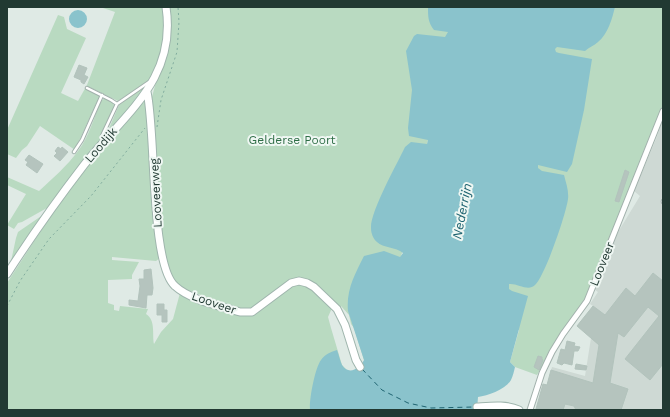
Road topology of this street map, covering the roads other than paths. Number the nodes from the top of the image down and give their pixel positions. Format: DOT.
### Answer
graph roads {
  1 [pos="166,7"];
  2 [pos="154,78"];
  3 [pos="88,88"];
  4 [pos="147,92"];
  5 [pos="102,95"];
  6 [pos="116,104"];
  7 [pos="663,112"];
  8 [pos="103,143"];
  9 [pos="74,152"];
  10 [pos="7,274"];
  11 [pos="179,289"];
  12 [pos="360,367"];
  13 [pos="477,407"];
  14 [pos="519,410"];
  15 [pos="530,410"];
  1 -- 2 [label="street, Loodijk"];
  2 -- 4 [label="street, Loodijk"];
  2 -- 6 [label="lane"];
  3 -- 5 [label="lane"];
  4 -- 8 [label="street, Loodijk"];
  4 -- 11 [label="street, Looveerweg"];
  5 -- 6 [label="lane"];
  5 -- 9 [label="lane"];
  6 -- 8 [label="lane"];
  7 -- 15 [label="street, Looveer"];
  8 -- 10 [label="street, Loodijk"];
  11 -- 12 [label="street, Looveer"];
  13 -- 14 [label="street"];
}
